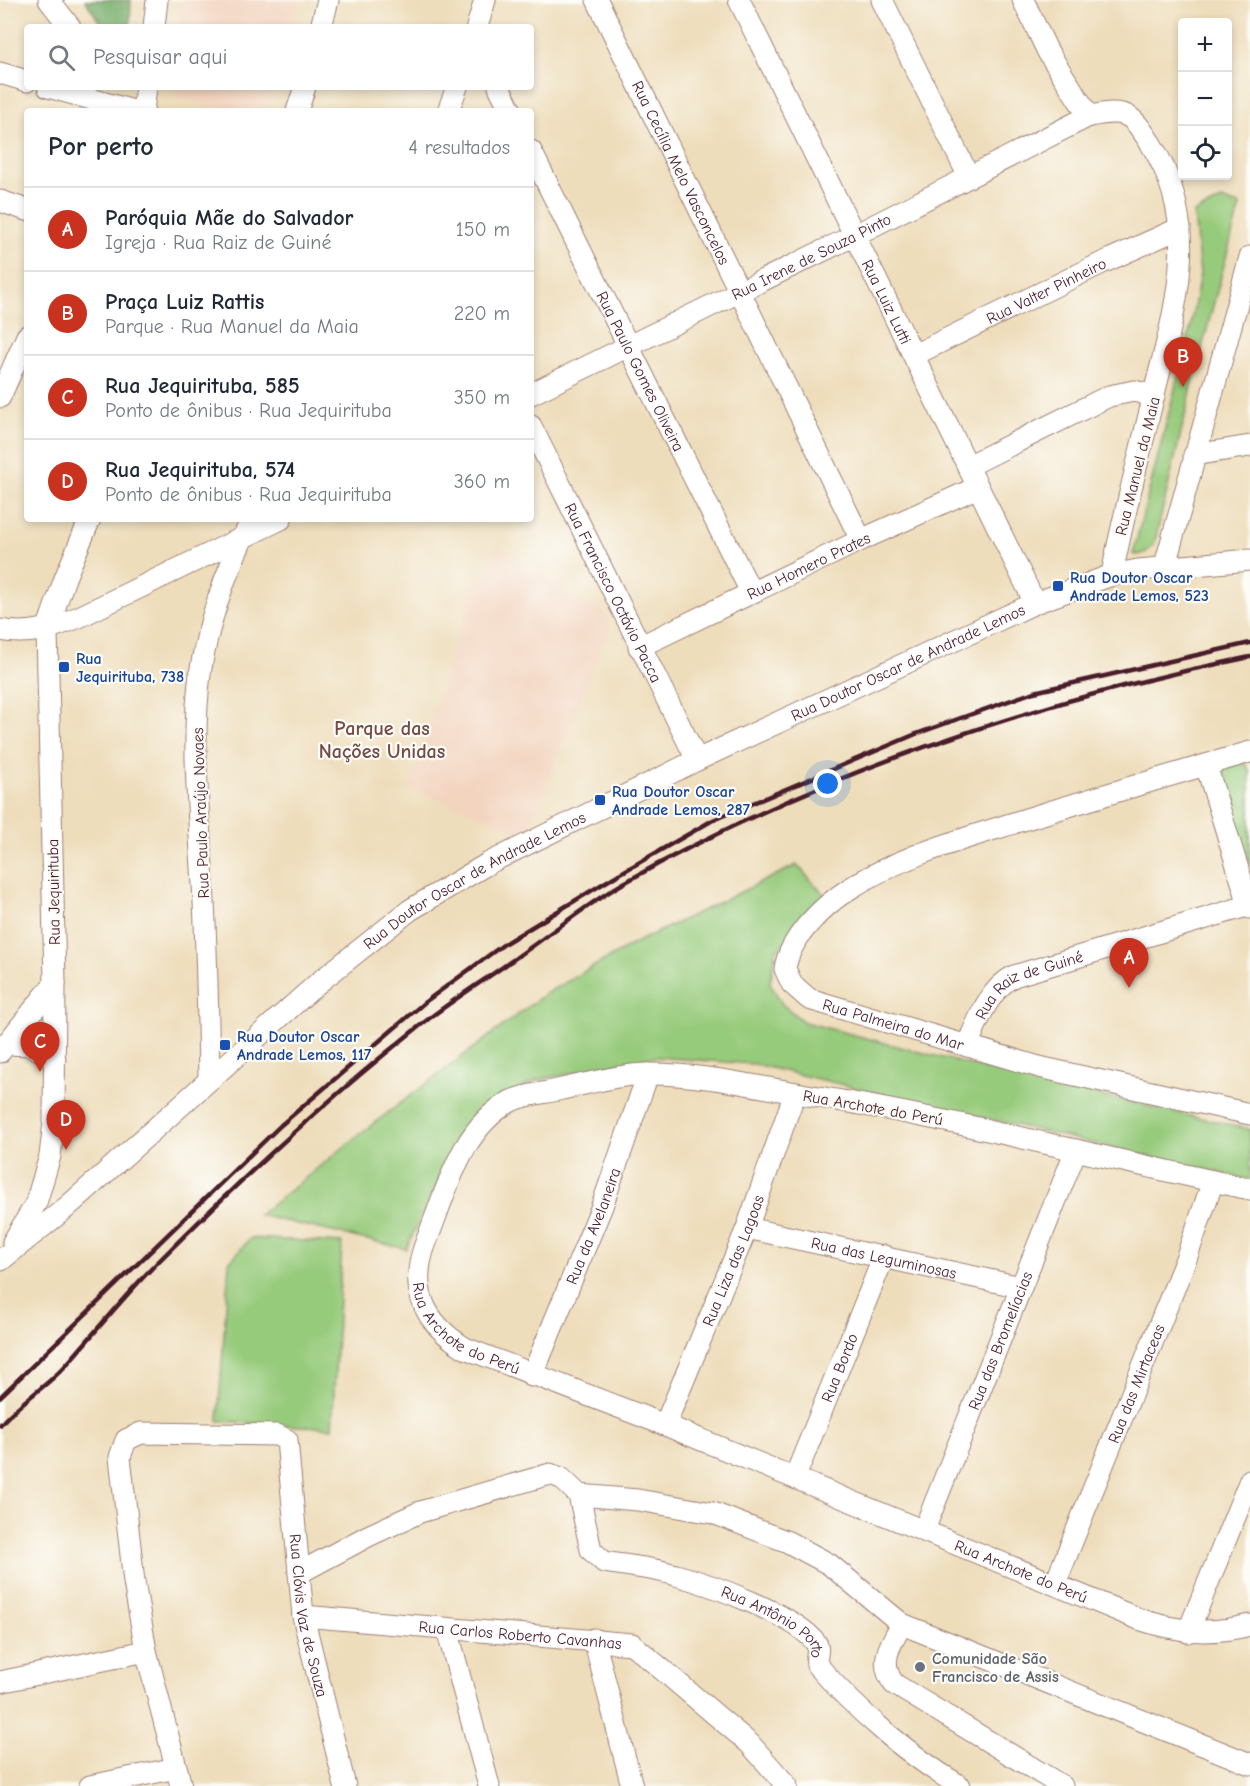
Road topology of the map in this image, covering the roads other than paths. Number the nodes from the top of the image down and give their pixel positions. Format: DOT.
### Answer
graph roads {
  1 [pos="49,0"];
  2 [pos="158,0"];
  3 [pos="328,0"];
  4 [pos="485,0"];
  5 [pos="597,0"];
  6 [pos="740,0"];
  7 [pos="882,0"];
  8 [pos="1023,0"];
  9 [pos="68,24"];
  10 [pos="154,24"];
  11 [pos="322,24"];
  12 [pos="478,24"];
  13 [pos="0,73"];
  14 [pos="24,80"];
  15 [pos="63,90"];
  16 [pos="146,90"];
  17 [pos="303,90"];
  18 [pos="456,90"];
  19 [pos="500,90"];
  20 [pos="120,101"];
  21 [pos="143,108"];
  22 [pos="298,108"];
  23 [pos="449,108"];
  24 [pos="510,108"];
  25 [pos="1089,116"];
  26 [pos="534,158"];
  27 [pos="969,177"];
  28 [pos="0,201"];
  29 [pos="24,209"];
  30 [pos="1180,228"];
  31 [pos="855,235"];
  32 [pos="1250,257"];
  33 [pos="739,291"];
  34 [pos="1240,325"];
  35 [pos="24,343"];
  36 [pos="628,346"];
  37 [pos="914,355"];
  38 [pos="534,393"];
  39 [pos="1154,396"];
  40 [pos="0,397"];
  41 [pos="534,432"];
  42 [pos="1250,446"];
  43 [pos="1194,455"];
  44 [pos="968,466"];
  45 [pos="978,487"];
  46 [pos="89,522"];
  47 [pos="251,522"];
  48 [pos="275,522"];
  49 [pos="242,540"];
  50 [pos="861,540"];
  51 [pos="1250,560"];
  52 [pos="1165,566"];
  53 [pos="1112,575"];
  54 [pos="751,592"];
  55 [pos="1035,603"];
  56 [pos="0,630"];
  57 [pos="47,630"];
  58 [pos="639,647"];
  59 [pos="1250,752"];
  60 [pos="697,760"];
  61 [pos="1206,765"];
  62 [pos="1250,906"];
  63 [pos="55,982"];
  64 [pos="967,1046"];
  65 [pos="3,1048"];
  66 [pos="56,1059"];
  67 [pos="648,1074"];
  68 [pos="209,1080"];
  69 [pos="795,1093"];
  70 [pos="1250,1114"];
  71 [pos="1076,1150"];
  72 [pos="1213,1181"];
  73 [pos="1250,1189"];
  74 [pos="36,1203"];
  75 [pos="67,1207"];
  76 [pos="747,1228"];
  77 [pos="884,1256"];
  78 [pos="1,1261"];
  79 [pos="1021,1287"];
  80 [pos="532,1376"];
  81 [pos="665,1425"];
  82 [pos="795,1477"];
  83 [pos="1250,1480"];
  84 [pos="579,1495"];
  85 [pos="924,1530"];
  86 [pos="300,1573"];
  87 [pos="1055,1584"];
  88 [pos="303,1616"];
  89 [pos="902,1624"];
  90 [pos="1250,1625"];
  91 [pos="447,1629"];
  92 [pos="1188,1632"];
  93 [pos="594,1639"];
  94 [pos="146,1651"];
  95 [pos="0,1682"];
  96 [pos="1250,1764"];
  97 [pos="178,1777"];
  98 [pos="90,1786"];
  99 [pos="345,1786"];
  100 [pos="489,1786"];
  101 [pos="633,1786"];
  102 [pos="787,1786"];
  103 [pos="960,1786"];
  104 [pos="1062,1786"];
  1 -- 9 [label="street"];
  2 -- 10 [label="street"];
  3 -- 11 [label="street"];
  4 -- 12 [label="street"];
  5 -- 33 [label="street, Rua Cecília Melo Vasconcelos"];
  6 -- 31 [label="street, Rua Luiz Lutti"];
  7 -- 27 [label="street"];
  8 -- 25 [label="street"];
  13 -- 14 [label="street"];
  15 -- 20 [label="street"];
  16 -- 21 [label="street"];
  17 -- 22 [label="street"];
  18 -- 23 [label="street"];
  19 -- 24 [label="street"];
  25 -- 27 [label="street, Rua Irene de Souza Pinto"];
  25 -- 30 [label="street, Rua Manuel da Maia"];
  26 -- 36 [label="street, Rua Paulo Gomes Oliveira"];
  27 -- 31 [label="street, Rua Irene de Souza Pinto"];
  28 -- 29 [label="street"];
  30 -- 37 [label="street, Rua Valter Pinheiro"];
  30 -- 39 [label="street, Rua Manuel da Maia"];
  31 -- 33 [label="street, Rua Irene de Souza Pinto"];
  31 -- 37 [label="street, Rua Luiz Lutti"];
  32 -- 34 [label="street"];
  33 -- 36 [label="street, Rua Irene de Souza Pinto"];
  33 -- 50 [label="street, Rua Cecília Melo Vasconcelos"];
  34 -- 43 [label="street"];
  35 -- 40 [label="street"];
  36 -- 38 [label="street, Rua Irene de Souza Pinto"];
  36 -- 54 [label="street, Rua Paulo Gomes Oliveira"];
  37 -- 44 [label="street, Rua Luiz Lutti"];
  39 -- 44 [label="street"];
  39 -- 53 [label="street, Rua Manuel da Maia"];
  41 -- 58 [label="street, Rua Francisco Octávio Pacca"];
  42 -- 43 [label="street"];
  43 -- 52 [label="street"];
  44 -- 45 [label="street, Rua Luiz Lutti"];
  45 -- 50 [label="street, Rua Homero Prates"];
  45 -- 55 [label="street, Rua Luiz Lutti"];
  46 -- 57 [label="street, Rua Jequirituba"];
  47 -- 49 [label="street, Rua Paulo Araújo Novaes"];
  48 -- 49 [label="street"];
  49 -- 57 [label="street"];
  49 -- 68 [label="street, Rua Paulo Araújo Novaes"];
  50 -- 54 [label="street, Rua Homero Prates"];
  51 -- 52 [label="street, Rua Doutor Oscar de Andrade Lemos"];
  52 -- 53 [label="street, Rua Doutor Oscar de Andrade Lemos"];
  53 -- 55 [label="street, Rua Doutor Oscar de Andrade Lemos"];
  54 -- 58 [label="street, Rua Homero Prates"];
  55 -- 60 [label="street, Rua Doutor Oscar de Andrade Lemos"];
  56 -- 57 [label="street"];
  57 -- 63 [label="street, Rua Jequirituba"];
  58 -- 60 [label="street, Rua Francisco Octávio Pacca"];
  59 -- 61 [label="street, Rua Palmeira do Mar"];
  60 -- 68 [label="street, Rua Doutor Oscar de Andrade Lemos"];
  61 -- 62 [label="street"];
  61 -- 64 [label="street, Rua Palmeira do Mar"];
  62 -- 64 [label="street, Rua Raiz de Guiné"];
  63 -- 65 [label="street"];
  63 -- 66 [label="street, Rua Jequirituba"];
  64 -- 70 [label="street, Rua Palmeira do Mar"];
  65 -- 66 [label="street"];
  66 -- 74 [label="street, Rua Jequirituba"];
  67 -- 69 [label="street, Rua Archote do Perú"];
  67 -- 80 [label="street, Rua da Avelaneira"];
  67 -- 80 [label="street, Rua Archote do Perú"];
  68 -- 75 [label="street, Rua Doutor Oscar de Andrade Lemos"];
  69 -- 71 [label="street, Rua Archote do Perú"];
  69 -- 76 [label="street, Rua Liza das Lagoas"];
  71 -- 72 [label="street, Rua Archote do Perú"];
  71 -- 79 [label="street, Rua das Bromelíacias"];
  72 -- 73 [label="street, Rua Archote do Perú"];
  72 -- 87 [label="street, Rua das Mirtaceas"];
  74 -- 75 [label="street"];
  74 -- 78 [label="street, Rua Jequirituba"];
  75 -- 78 [label="street, Rua Doutor Oscar de Andrade Lemos"];
  76 -- 77 [label="street, Rua das Leguminosas"];
  76 -- 81 [label="street, Rua Liza das Lagoas"];
  77 -- 79 [label="street, Rua das Leguminosas"];
  77 -- 82 [label="street, Rua Bordo"];
  79 -- 85 [label="street, Rua das Bromelíacias"];
  80 -- 81 [label="street, Rua Archote do Perú"];
  81 -- 82 [label="street, Rua Archote do Perú"];
  82 -- 85 [label="street, Rua Archote do Perú"];
  83 -- 92 [label="street"];
  84 -- 86 [label="street"];
  84 -- 89 [label="street"];
  84 -- 103 [label="street, Rua Antônio Porto"];
  85 -- 87 [label="street, Rua Archote do Perú"];
  86 -- 88 [label="street, Rua Clóvis Vaz de Souza"];
  86 -- 94 [label="street, Rua Clóvis Vaz de Souza"];
  87 -- 92 [label="street, Rua Archote do Perú"];
  88 -- 91 [label="street, Rua Carlos Roberto Cavanhas"];
  88 -- 99 [label="street, Rua Clóvis Vaz de Souza"];
  89 -- 96 [label="street"];
  89 -- 104 [label="street"];
  90 -- 92 [label="street, Rua Archote do Perú"];
  91 -- 93 [label="street, Rua Carlos Roberto Cavanhas"];
  91 -- 100 [label="street"];
  93 -- 101 [label="street"];
  93 -- 102 [label="street, Rua Carlos Roberto Cavanhas"];
  94 -- 95 [label="street"];
  94 -- 97 [label="street"];
  97 -- 98 [label="street"];
}
